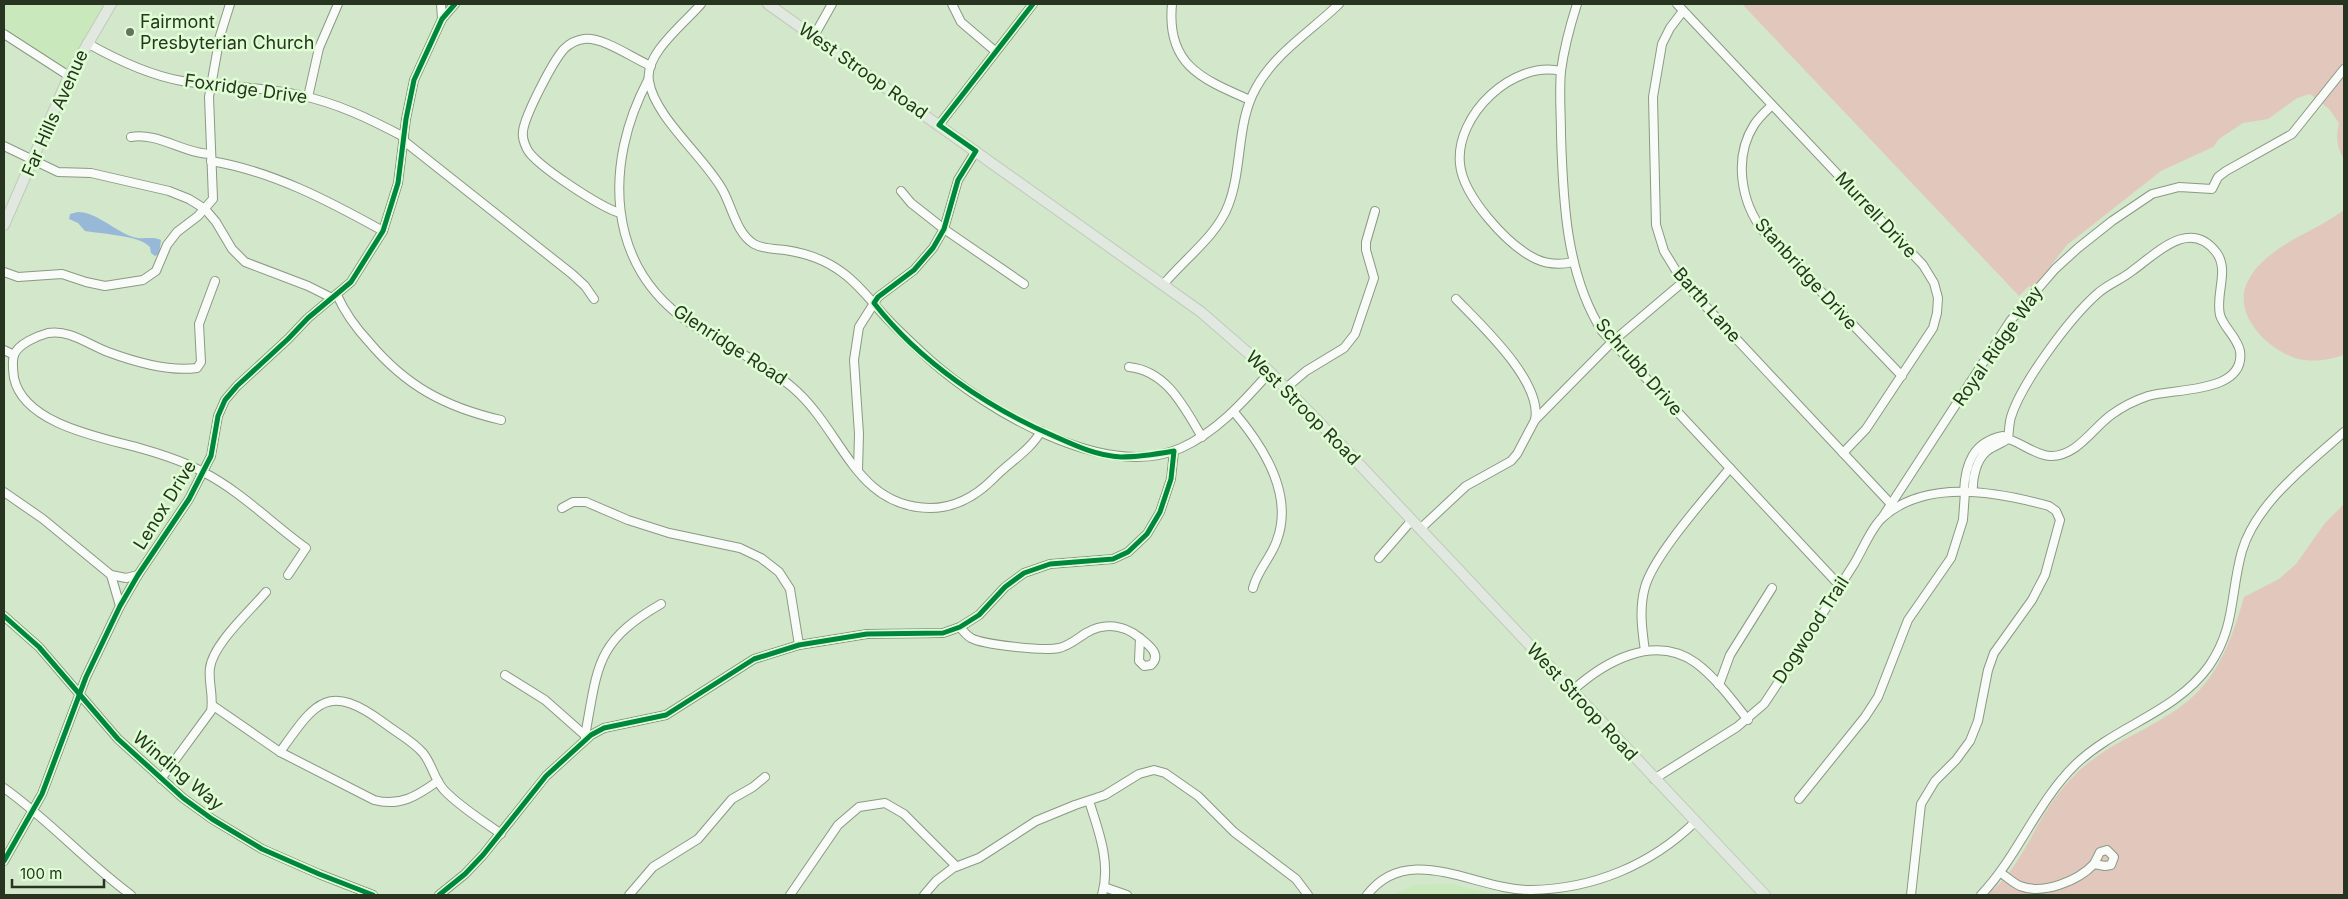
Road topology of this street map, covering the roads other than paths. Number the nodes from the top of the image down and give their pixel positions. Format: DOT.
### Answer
graph roads {
  1 [pos="110,4"];
  2 [pos="230,4"];
  3 [pos="338,4"];
  4 [pos="441,4"];
  5 [pos="455,4"];
  6 [pos="701,4"];
  7 [pos="768,4"];
  8 [pos="832,4"];
  9 [pos="952,4"];
  10 [pos="1032,4"];
  11 [pos="1172,4"];
  12 [pos="1339,4"];
  13 [pos="1577,4"];
  14 [pos="1677,4"];
  15 [pos="1684,11"];
  16 [pos="442,19"];
  17 [pos="4,34"];
  18 [pos="814,36"];
  19 [pos="87,43"];
  20 [pos="995,52"];
  21 [pos="650,66"];
  22 [pos="2344,69"];
  23 [pos="1562,70"];
  24 [pos="68,76"];
  25 [pos="648,80"];
  26 [pos="211,84"];
  27 [pos="308,97"];
  28 [pos="1250,100"];
  29 [pos="1772,105"];
  30 [pos="940,125"];
  31 [pos="131,138"];
  32 [pos="404,139"];
  33 [pos="4,146"];
  34 [pos="976,151"];
  35 [pos="211,158"];
  36 [pos="33,160"];
  37 [pos="901,190"];
  38 [pos="205,209"];
  39 [pos="1375,211"];
  40 [pos="620,213"];
  41 [pos="4,225"];
  42 [pos="944,229"];
  43 [pos="383,231"];
  44 [pos="1573,262"];
  45 [pos="4,272"];
  46 [pos="215,281"];
  47 [pos="1683,282"];
  48 [pos="1024,284"];
  49 [pos="1163,285"];
  50 [pos="335,296"];
  51 [pos="594,299"];
  52 [pos="1456,299"];
  53 [pos="874,303"];
  54 [pos="1612,342"];
  55 [pos="4,350"];
  56 [pos="14,355"];
  57 [pos="1129,367"];
  58 [pos="1270,372"];
  59 [pos="1902,376"];
  60 [pos="1286,388"];
  61 [pos="1234,412"];
  62 [pos="501,420"];
  63 [pos="1535,420"];
  64 [pos="1041,431"];
  65 [pos="2344,432"];
  66 [pos="1202,436"];
  67 [pos="2008,439"];
  68 [pos="1992,444"];
  69 [pos="1174,451"];
  70 [pos="1843,453"];
  71 [pos="1970,457"];
  72 [pos="1978,464"];
  73 [pos="1730,468"];
  74 [pos="858,470"];
  75 [pos="203,472"];
  76 [pos="1968,483"];
  77 [pos="4,492"];
  78 [pos="1967,492"];
  79 [pos="1890,503"];
  80 [pos="562,508"];
  81 [pos="1881,519"];
  82 [pos="1412,520"];
  83 [pos="1420,529"];
  84 [pos="1379,558"];
  85 [pos="111,575"];
  86 [pos="138,575"];
  87 [pos="288,575"];
  88 [pos="1840,586"];
  89 [pos="1253,588"];
  90 [pos="1772,588"];
  91 [pos="266,592"];
  92 [pos="661,604"];
  93 [pos="120,606"];
  94 [pos="4,616"];
  95 [pos="960,626"];
  96 [pos="1140,638"];
  97 [pos="799,645"];
  98 [pos="1645,652"];
  99 [pos="505,675"];
  100 [pos="1719,685"];
  101 [pos="1572,691"];
  102 [pos="79,693"];
  103 [pos="212,705"];
  104 [pos="1748,720"];
  105 [pos="586,737"];
  106 [pos="280,752"];
  107 [pos="765,777"];
  108 [pos="1654,779"];
  109 [pos="161,780"];
  110 [pos="438,782"];
  111 [pos="4,788"];
  112 [pos="1799,799"];
  113 [pos="1089,801"];
  114 [pos="33,811"];
  115 [pos="1695,822"];
  116 [pos="501,834"];
  117 [pos="4,861"];
  118 [pos="2094,864"];
  119 [pos="956,866"];
  120 [pos="2000,873"];
  121 [pos="1103,891"];
  122 [pos="131,895"];
  123 [pos="373,895"];
  124 [pos="439,895"];
  125 [pos="629,895"];
  126 [pos="790,895"];
  127 [pos="924,895"];
  128 [pos="1127,895"];
  129 [pos="1308,895"];
  130 [pos="1367,895"];
  131 [pos="1765,895"];
  132 [pos="1911,895"];
  133 [pos="1981,895"];
  1 -- 19 [label="main road, Far Hills Avenue"];
  2 -- 26 [label="street"];
  3 -- 27 [label="street"];
  4 -- 16 [label="street"];
  5 -- 16 [label="street, Lenox Drive"];
  6 -- 21 [label="street"];
  7 -- 18 [label="main road, West Stroop Road"];
  8 -- 18 [label="street"];
  9 -- 20 [label="street"];
  10 -- 20 [label="street"];
  11 -- 28 [label="street"];
  12 -- 28 [label="street"];
  13 -- 23 [label="street, Schrubb Drive"];
  14 -- 15 [label="street, Murrell Drive"];
  15 -- 29 [label="street, Murrell Drive"];
  15 -- 47 [label="street, Barth Lane"];
  16 -- 32 [label="street, Lenox Drive"];
  17 -- 24 [label="street"];
  18 -- 30 [label="main road, West Stroop Road"];
  19 -- 24 [label="main road, Far Hills Avenue"];
  19 -- 26 [label="street, Foxridge Drive"];
  20 -- 30 [label="street"];
  21 -- 25 [label="street, Glenridge Road"];
  21 -- 40 [label="street"];
  22 -- 79 [label="street, Royal Ridge Way"];
  23 -- 44 [label="street, Schrubb Drive"];
  23 -- 44 [label="street"];
  24 -- 36 [label="main road, Far Hills Avenue"];
  25 -- 40 [label="street, Glenridge Road"];
  25 -- 53 [label="street"];
  26 -- 27 [label="street, Foxridge Drive"];
  26 -- 35 [label="street"];
  27 -- 32 [label="street, Foxridge Drive"];
  28 -- 49 [label="street"];
  29 -- 59 [label="street, Stanbridge Drive"];
  29 -- 59 [label="street, Murrell Drive"];
  30 -- 34 [label="main road, West Stroop Road"];
  31 -- 35 [label="street"];
  32 -- 43 [label="street, Lenox Drive"];
  32 -- 51 [label="street, Foxridge Drive"];
  33 -- 36 [label="street"];
  34 -- 42 [label="street"];
  34 -- 49 [label="main road, West Stroop Road"];
  35 -- 38 [label="street"];
  35 -- 43 [label="street"];
  36 -- 38 [label="street"];
  36 -- 41 [label="main road, Far Hills Avenue"];
  37 -- 42 [label="street"];
  38 -- 45 [label="street"];
  38 -- 50 [label="street"];
  39 -- 60 [label="street"];
  40 -- 74 [label="street, Glenridge Road"];
  42 -- 48 [label="street"];
  42 -- 53 [label="street"];
  43 -- 50 [label="street, Lenox Drive"];
  44 -- 54 [label="street, Schrubb Drive"];
  46 -- 56 [label="street"];
  47 -- 54 [label="street"];
  47 -- 70 [label="street, Barth Lane"];
  49 -- 58 [label="main road, West Stroop Road"];
  50 -- 62 [label="street"];
  50 -- 75 [label="street, Lenox Drive"];
  52 -- 63 [label="street"];
  53 -- 64 [label="street"];
  53 -- 74 [label="street"];
  54 -- 63 [label="street"];
  54 -- 73 [label="street, Schrubb Drive"];
  55 -- 56 [label="street"];
  56 -- 75 [label="street"];
  57 -- 66 [label="street"];
  58 -- 60 [label="main road, West Stroop Road"];
  58 -- 61 [label="street"];
  59 -- 70 [label="street, Murrell Drive"];
  60 -- 82 [label="main road, West Stroop Road"];
  61 -- 66 [label="street"];
  61 -- 89 [label="street"];
  63 -- 83 [label="street"];
  64 -- 69 [label="street"];
  64 -- 74 [label="street, Glenridge Road"];
  65 -- 120 [label="street"];
  66 -- 69 [label="street"];
  67 -- 67 [label="street"];
  67 -- 68 [label="street"];
  68 -- 71 [label="street"];
  68 -- 72 [label="street"];
  69 -- 95 [label="street"];
  70 -- 79 [label="street, Barth Lane"];
  71 -- 72 [label="street"];
  71 -- 76 [label="street"];
  72 -- 76 [label="street"];
  73 -- 88 [label="street, Schrubb Drive"];
  73 -- 98 [label="street"];
  75 -- 86 [label="street, Lenox Drive"];
  75 -- 87 [label="street"];
  76 -- 78 [label="street"];
  77 -- 85 [label="street"];
  78 -- 81 [label="street, Dogwood Trail"];
  78 -- 112 [label="street"];
  78 -- 132 [label="street, Dogwood Trail"];
  79 -- 81 [label="street"];
  80 -- 97 [label="street"];
  81 -- 88 [label="street, Dogwood Trail"];
  82 -- 83 [label="main road, West Stroop Road"];
  82 -- 84 [label="street"];
  83 -- 101 [label="main road, West Stroop Road"];
  85 -- 86 [label="street"];
  85 -- 93 [label="street"];
  86 -- 93 [label="street, Lenox Drive"];
  88 -- 104 [label="street, Dogwood Trail"];
  90 -- 100 [label="street"];
  91 -- 103 [label="street"];
  92 -- 105 [label="street"];
  93 -- 102 [label="street, Lenox Drive"];
  94 -- 102 [label="street, Winding Way"];
  95 -- 96 [label="street"];
  95 -- 97 [label="street"];
  97 -- 105 [label="street"];
  98 -- 100 [label="street"];
  98 -- 101 [label="street"];
  99 -- 105 [label="street"];
  100 -- 104 [label="street"];
  101 -- 108 [label="main road, West Stroop Road"];
  102 -- 109 [label="street, Winding Way"];
  102 -- 114 [label="street, Lenox Drive"];
  103 -- 106 [label="street"];
  103 -- 109 [label="street"];
  104 -- 108 [label="street, Dogwood Trail"];
  105 -- 116 [label="street"];
  106 -- 110 [label="street"];
  106 -- 110 [label="street"];
  107 -- 125 [label="street"];
  108 -- 115 [label="main road, West Stroop Road"];
  109 -- 123 [label="street, Winding Way"];
  110 -- 116 [label="street"];
  111 -- 114 [label="street"];
  113 -- 119 [label="street"];
  113 -- 121 [label="street"];
  113 -- 129 [label="street"];
  114 -- 117 [label="street, Lenox Drive"];
  114 -- 122 [label="street"];
  115 -- 130 [label="street"];
  115 -- 131 [label="main road, West Stroop Road"];
  116 -- 124 [label="street"];
  118 -- 120 [label="street"];
  119 -- 126 [label="street"];
  119 -- 127 [label="street"];
  120 -- 133 [label="street"];
  121 -- 128 [label="street"];
}
